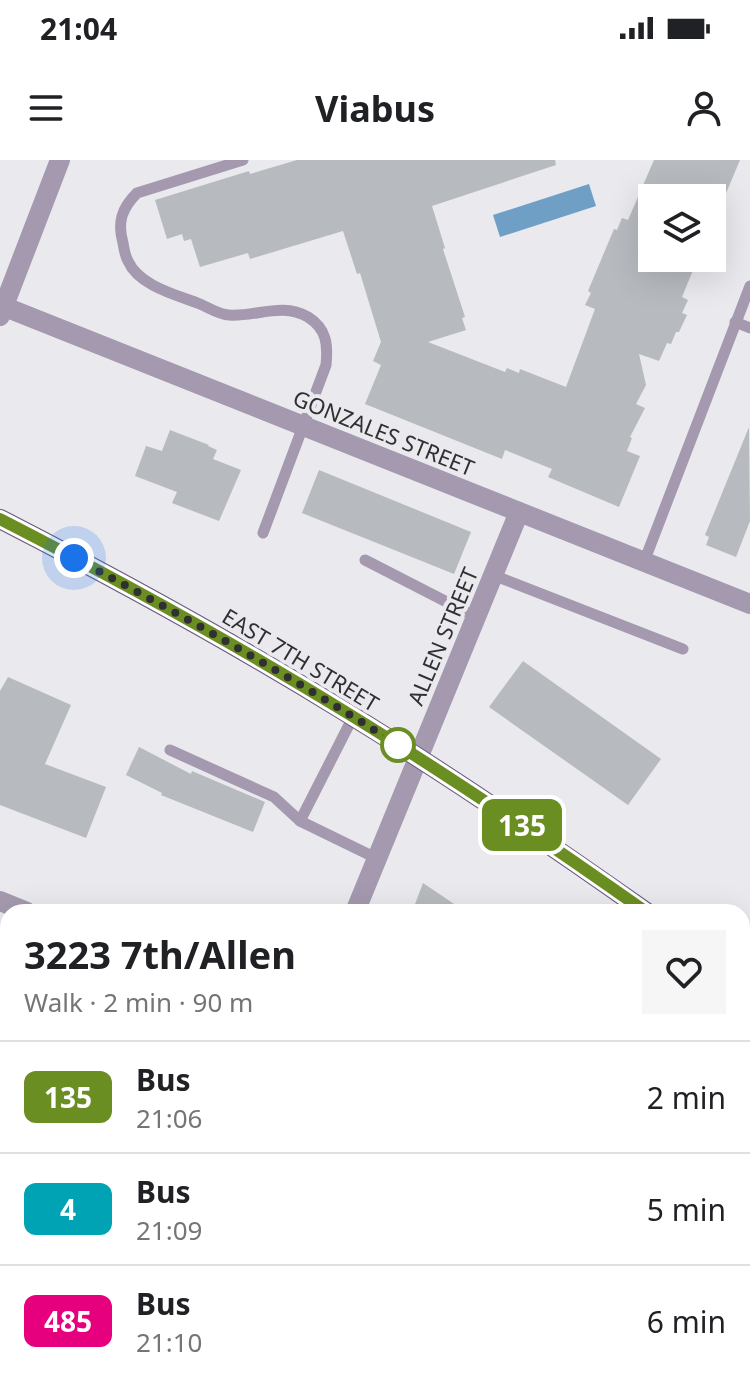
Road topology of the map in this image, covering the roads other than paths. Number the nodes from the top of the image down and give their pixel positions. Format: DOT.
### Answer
graph roads {
  1 [pos="60,160"];
  2 [pos="243,160"];
  3 [pos="750,286"];
  4 [pos="1,309"];
  5 [pos="735,322"];
  6 [pos="750,328"];
  7 [pos="304,425"];
  8 [pos="519,512"];
  9 [pos="0,519"];
  10 [pos="263,533"];
  11 [pos="365,560"];
  12 [pos="644,562"];
  13 [pos="493,575"];
  14 [pos="750,604"];
  15 [pos="476,617"];
  16 [pos="683,649"];
  17 [pos="353,717"];
  18 [pos="170,750"];
  19 [pos="417,757"];
  20 [pos="300,821"];
  21 [pos="378,859"];
  22 [pos="358,904"];
  23 [pos="635,904"];
  1 -- 4 [label="street"];
  2 -- 7 [label="lane"];
  3 -- 5 [label="lane"];
  4 -- 7 [label="street, GONZALES STREET"];
  5 -- 6 [label="lane"];
  5 -- 12 [label="lane"];
  7 -- 8 [label="street, GONZALES STREET"];
  7 -- 10 [label="lane"];
  8 -- 12 [label="street, GONZALES STREET"];
  8 -- 13 [label="street, ALLEN STREET"];
  9 -- 17 [label="main road, EAST 7TH STREET"];
  11 -- 15 [label="lane"];
  12 -- 14 [label="street, GONZALES STREET"];
  13 -- 15 [label="street, ALLEN STREET"];
  13 -- 16 [label="lane"];
  15 -- 19 [label="street, ALLEN STREET"];
  17 -- 19 [label="main road, EAST 7TH STREET"];
  17 -- 20 [label="lane"];
  18 -- 20 [label="lane"];
  19 -- 21 [label="street, ALLEN STREET"];
  19 -- 23 [label="main road, EAST 7TH STREET"];
  20 -- 21 [label="lane"];
  21 -- 22 [label="street, ALLEN STREET"];
}
